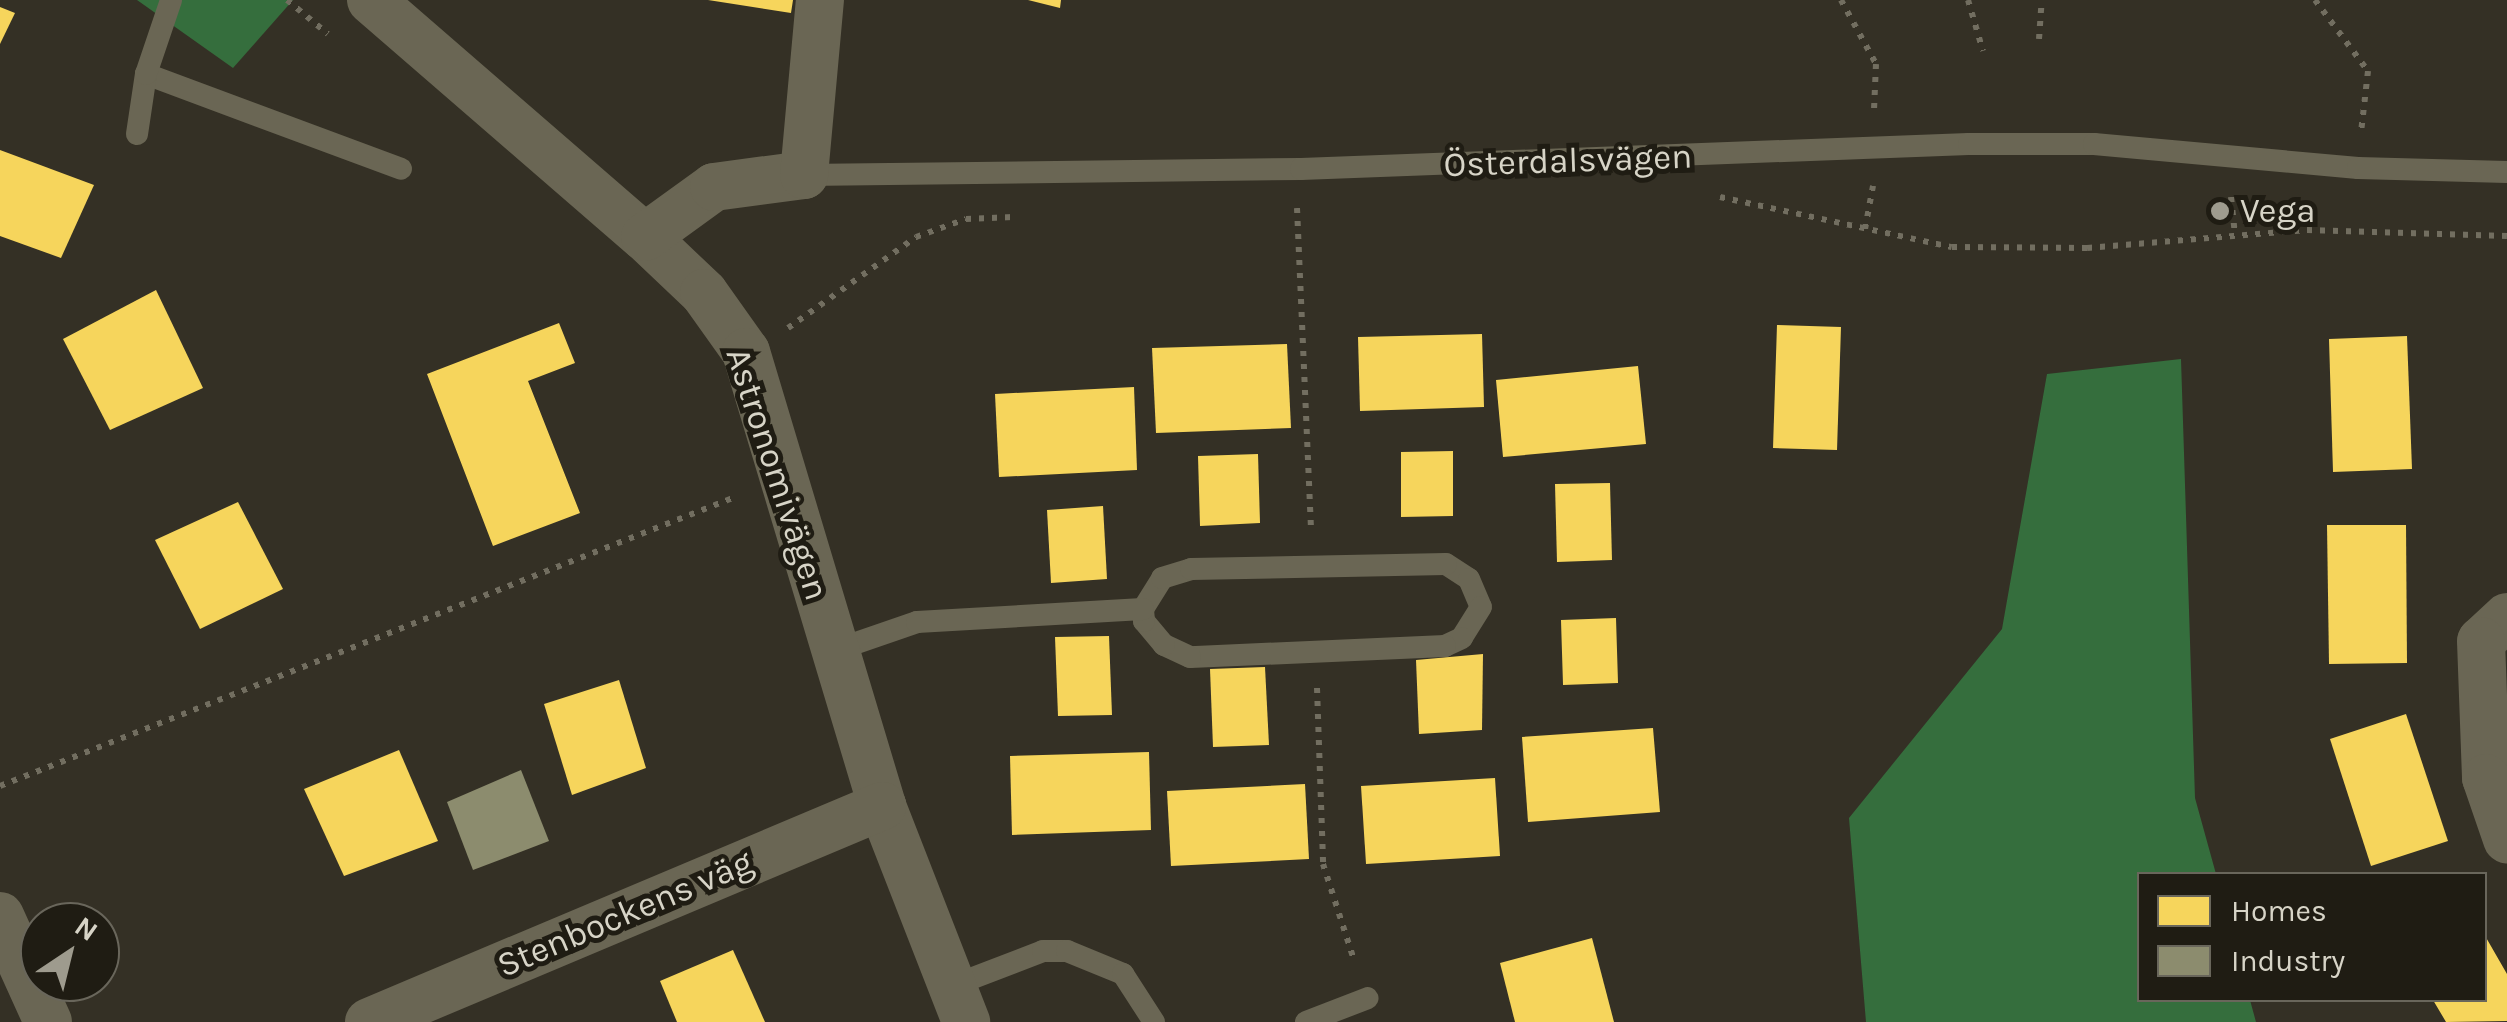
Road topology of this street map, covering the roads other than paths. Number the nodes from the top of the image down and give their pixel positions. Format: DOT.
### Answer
graph roads {
  1 [pos="171,0"];
  2 [pos="371,0"];
  3 [pos="820,0"];
  4 [pos="146,74"];
  5 [pos="137,134"];
  6 [pos="401,169"];
  7 [pos="2507,172"];
  8 [pos="804,176"];
  9 [pos="645,237"];
  10 [pos="1143,608"];
  11 [pos="2507,617"];
  12 [pos="832,652"];
  13 [pos="882,806"];
  14 [pos="2507,839"];
  15 [pos="0,916"];
  16 [pos="1368,998"];
  17 [pos="959,1004"];
  18 [pos="48,1022"];
  19 [pos="369,1022"];
  20 [pos="1154,1022"];
  21 [pos="1306,1022"];
  1 -- 4 [label="lane"];
  2 -- 9 [label="street, Astronomivägen"];
  3 -- 8 [label="street"];
  4 -- 5 [label="lane"];
  4 -- 6 [label="lane"];
  7 -- 8 [label="lane, Österdalsvägen"];
  8 -- 9 [label="street, Österdalsvägen"];
  9 -- 12 [label="street, Astronomivägen"];
  10 -- 10 [label="lane"];
  10 -- 12 [label="lane"];
  11 -- 14 [label="street"];
  12 -- 13 [label="street, Astronomivägen"];
  13 -- 17 [label="street, Astronomivägen"];
  13 -- 19 [label="street, Stenbockens väg"];
  15 -- 18 [label="street"];
  16 -- 21 [label="lane"];
  17 -- 20 [label="lane"];
}
